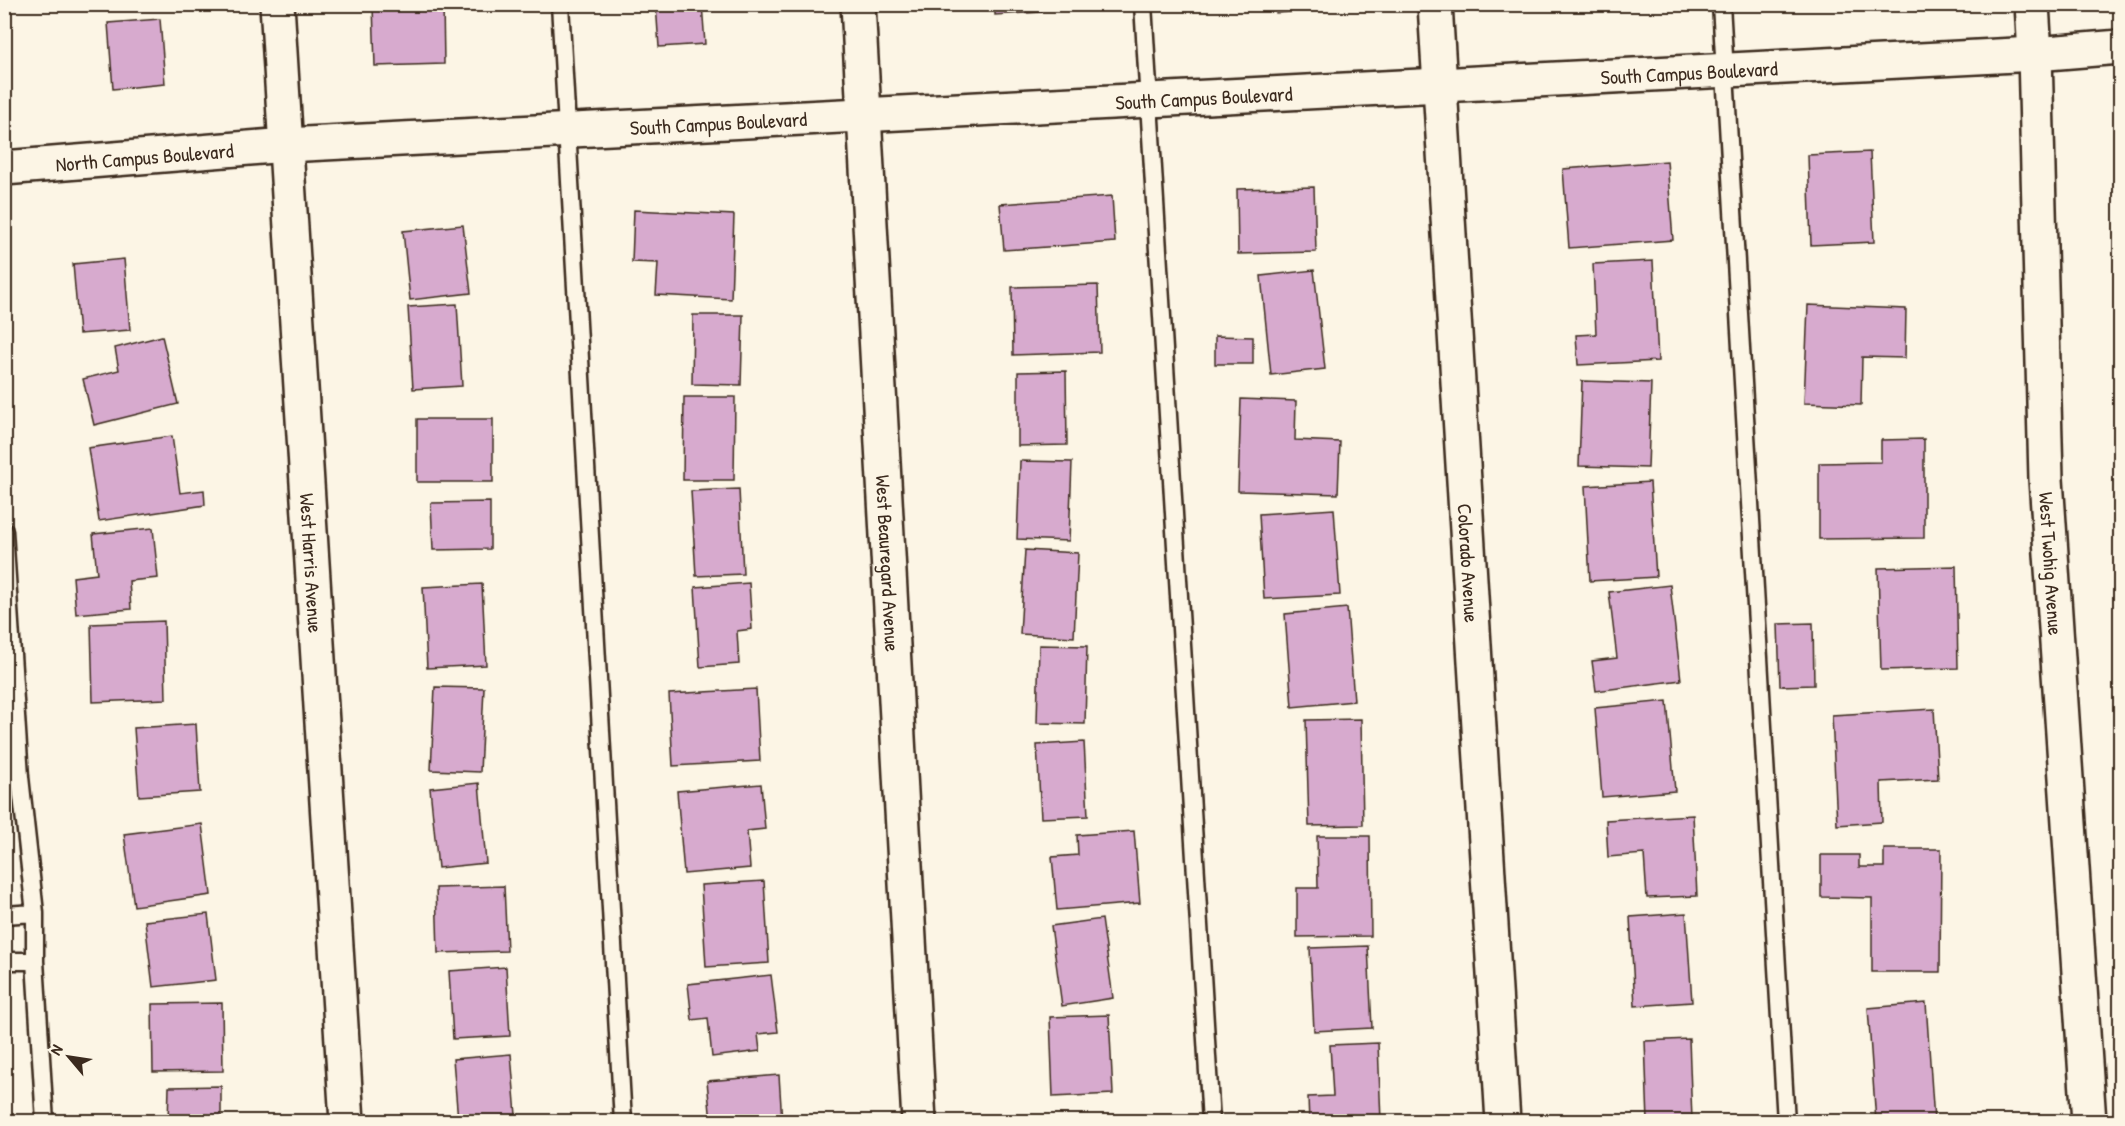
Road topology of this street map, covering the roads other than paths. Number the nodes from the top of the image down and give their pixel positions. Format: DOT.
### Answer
graph roads {
  1 [pos="277,4"];
  2 [pos="560,4"];
  3 [pos="858,4"];
  4 [pos="1143,4"];
  5 [pos="1435,4"];
  6 [pos="1721,4"];
  7 [pos="2031,4"];
  8 [pos="2121,47"];
  9 [pos="2035,54"];
  10 [pos="1725,69"];
  11 [pos="1440,84"];
  12 [pos="1149,99"];
  13 [pos="865,114"];
  14 [pos="567,130"];
  15 [pos="286,145"];
  16 [pos="4,168"];
  17 [pos="4,531"];
  18 [pos="7,603"];
  19 [pos="12,778"];
  20 [pos="34,913"];
  21 [pos="4,915"];
  22 [pos="4,961"];
  23 [pos="35,961"];
  24 [pos="45,1122"];
  25 [pos="347,1122"];
  26 [pos="623,1122"];
  27 [pos="919,1122"];
  28 [pos="1211,1122"];
  29 [pos="1503,1122"];
  30 [pos="1786,1122"];
  31 [pos="2089,1122"];
  1 -- 15 [label="street, West Harris Avenue"];
  2 -- 14 [label="lane"];
  3 -- 13 [label="street, West Beauregard Avenue"];
  4 -- 12 [label="lane"];
  5 -- 11 [label="street, Colorado Avenue"];
  6 -- 10 [label="lane"];
  7 -- 9 [label="street, West Twohig Avenue"];
  8 -- 9 [label="street, South Campus Boulevard"];
  9 -- 10 [label="street, South Campus Boulevard"];
  9 -- 31 [label="street, West Twohig Avenue"];
  10 -- 11 [label="street, South Campus Boulevard"];
  10 -- 30 [label="lane"];
  11 -- 12 [label="street, South Campus Boulevard"];
  11 -- 29 [label="street, Colorado Avenue"];
  12 -- 13 [label="street, South Campus Boulevard"];
  12 -- 28 [label="lane"];
  13 -- 14 [label="street, South Campus Boulevard"];
  13 -- 27 [label="street, West Beauregard Avenue"];
  14 -- 15 [label="street, South Campus Boulevard"];
  14 -- 26 [label="lane"];
  15 -- 16 [label="street, North Campus Boulevard"];
  15 -- 25 [label="street, West Harris Avenue"];
  17 -- 18 [label="lane"];
  18 -- 19 [label="lane"];
  19 -- 20 [label="lane"];
  20 -- 21 [label="lane"];
  20 -- 23 [label="lane"];
  22 -- 23 [label="lane"];
  23 -- 24 [label="lane"];
}
